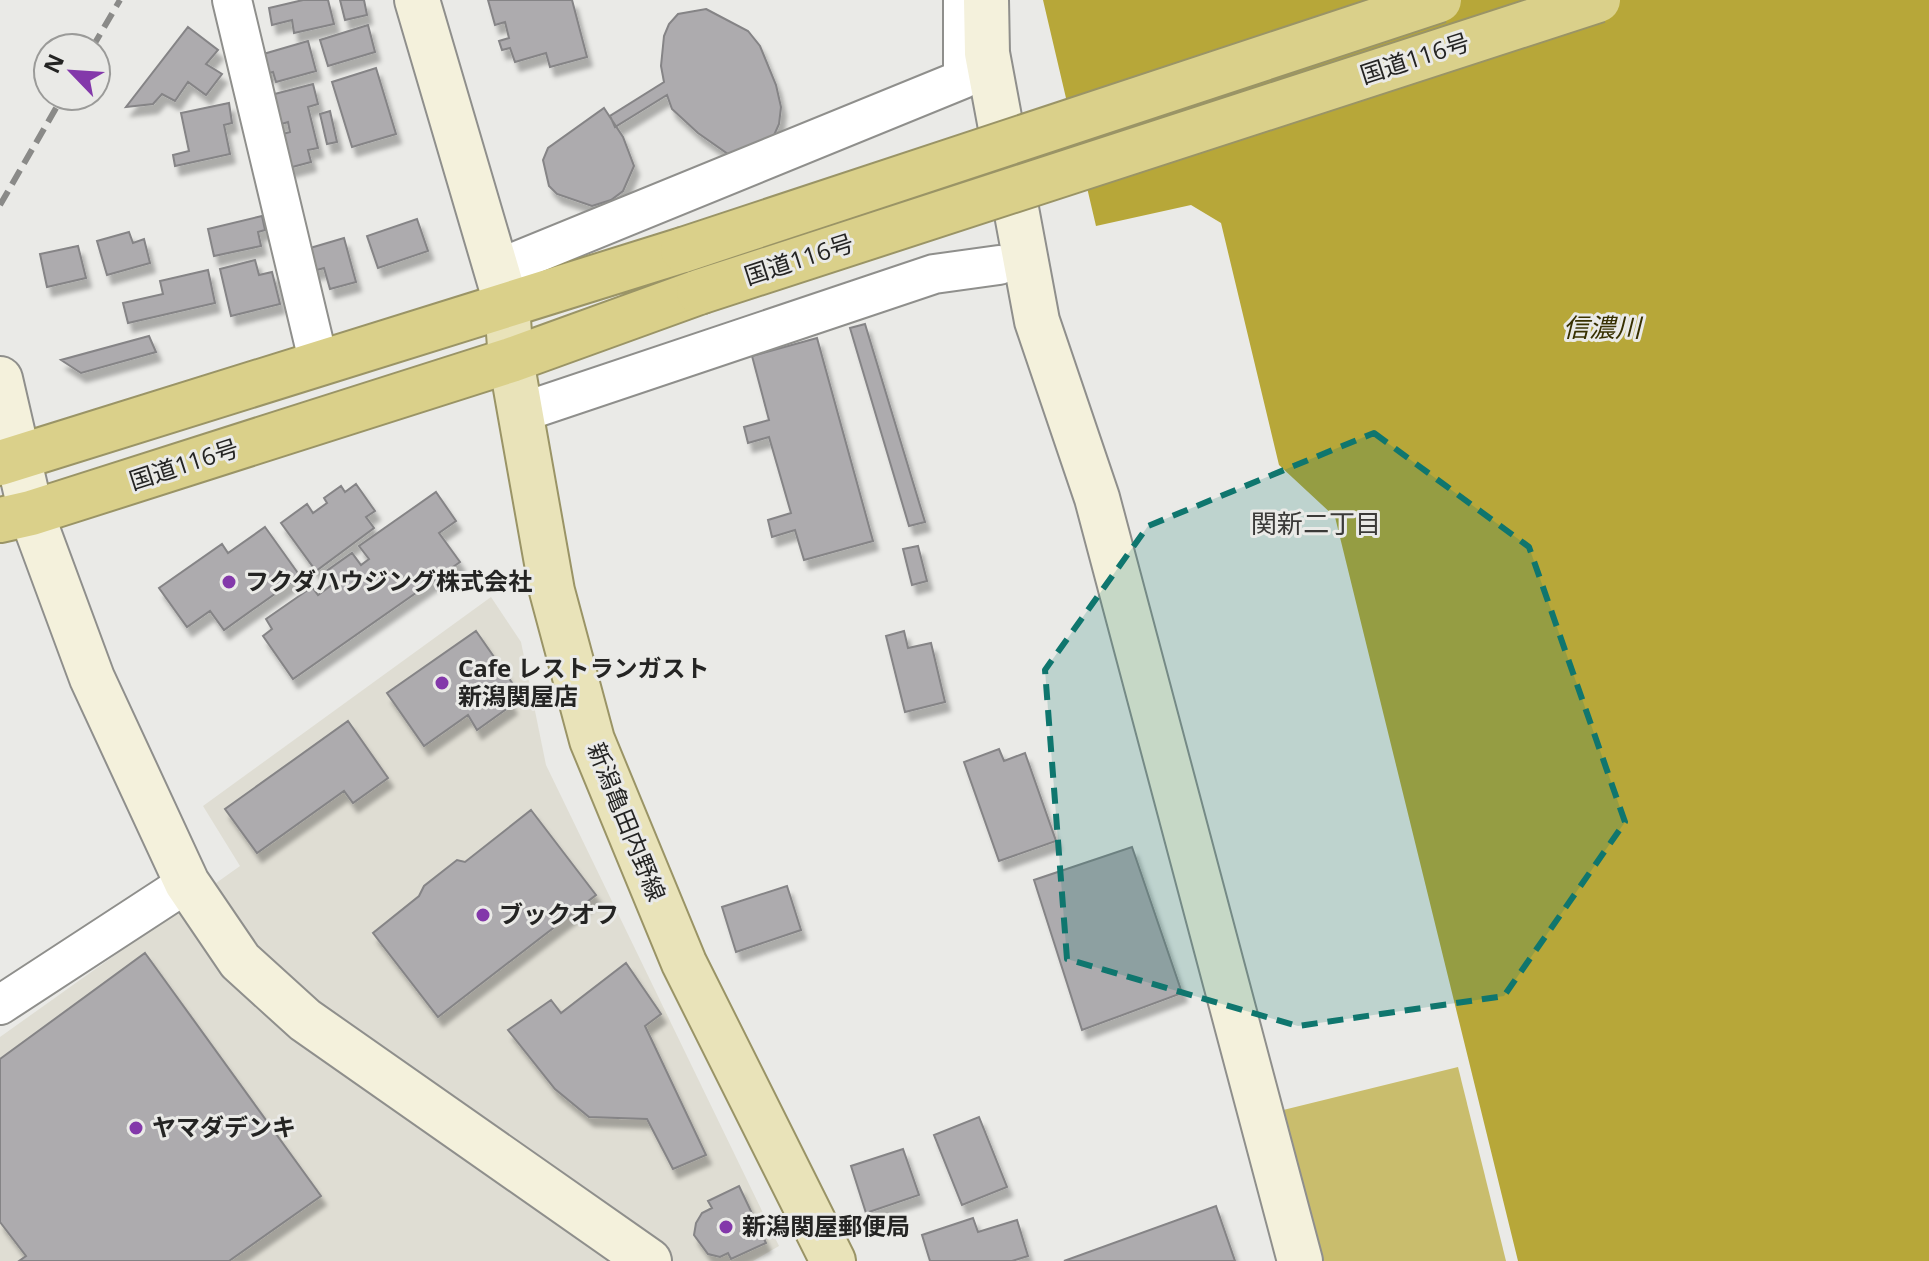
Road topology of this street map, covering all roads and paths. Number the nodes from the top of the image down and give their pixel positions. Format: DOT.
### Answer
graph roads {
  1 [pos="232,0"];
  2 [pos="417,0"];
  3 [pos="963,0"];
  4 [pos="986,0"];
  5 [pos="1439,0"];
  6 [pos="1598,0"];
  7 [pos="999,265"];
  8 [pos="501,288"];
  9 [pos="511,360"];
  10 [pos="319,364"];
  11 [pos="0,379"];
  12 [pos="520,413"];
  13 [pos="9,460"];
  14 [pos="16,517"];
  15 [pos="187,883"];
  16 [pos="0,1005"];
  17 [pos="649,1261"];
  18 [pos="833,1261"];
  19 [pos="1300,1261"];
  1 -- 10 [label="street"];
  2 -- 8 [label="street"];
  3 -- 8 [label="street"];
  4 -- 19 [label="street"];
  5 -- 8 [label="highway, 国道116号, bridge"];
  6 -- 9 [label="highway, 国道116号, bridge"];
  7 -- 12 [label="street"];
  8 -- 9 [label="main road, 新潟亀田内野線"];
  8 -- 10 [label="highway, 国道116号"];
  9 -- 12 [label="main road, 新潟亀田内野線"];
  9 -- 14 [label="highway, 国道116号"];
  10 -- 13 [label="highway, 国道116号"];
  11 -- 13 [label="street"];
  12 -- 18 [label="main road, 新潟亀田内野線"];
  13 -- 14 [label="street"];
  14 -- 15 [label="street"];
  15 -- 16 [label="street"];
  15 -- 17 [label="street"];
}
